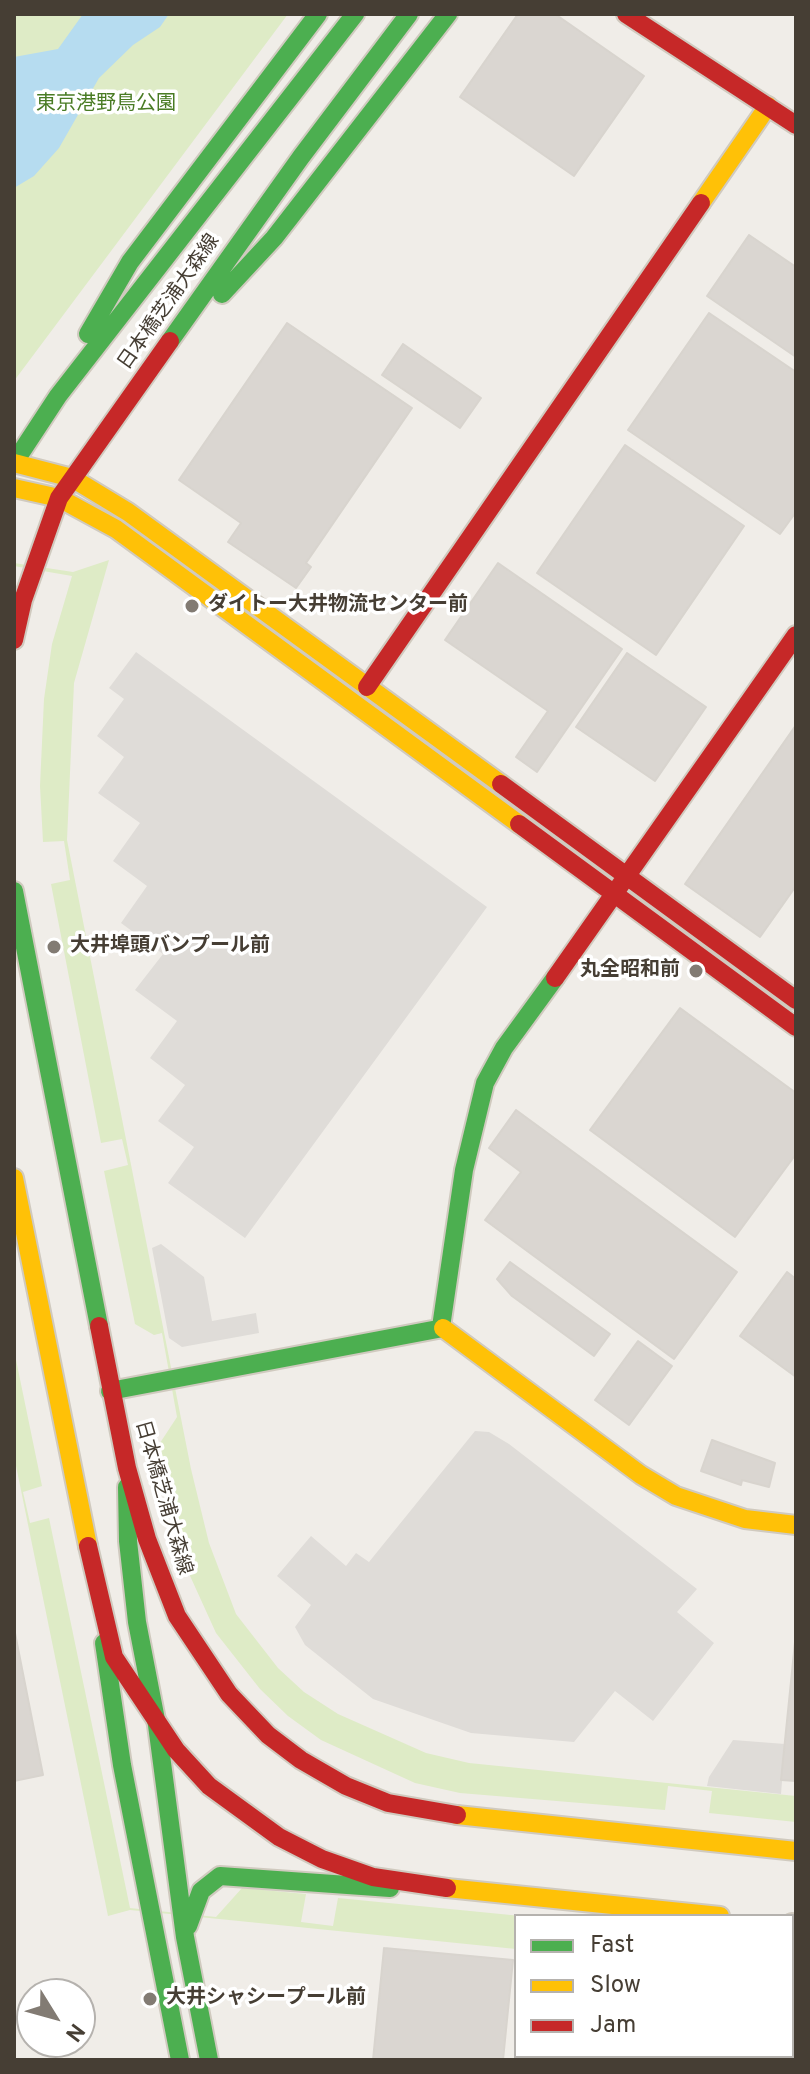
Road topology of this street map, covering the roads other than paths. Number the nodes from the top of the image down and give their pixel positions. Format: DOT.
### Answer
graph roads {
  1 [pos="318,14"];
  2 [pos="355,14"];
  3 [pos="409,14"];
  4 [pos="448,14"];
  5 [pos="626,14"];
  6 [pos="768,106"];
  7 [pos="796,125"];
  8 [pos="145,376"];
  9 [pos="58,396"];
  10 [pos="14,463"];
  11 [pos="72,478"];
  12 [pos="14,488"];
  13 [pos="59,498"];
  14 [pos="796,635"];
  15 [pos="14,640"];
  16 [pos="367,687"];
  17 [pos="629,877"];
  18 [pos="14,891"];
  19 [pos="616,895"];
  20 [pos="796,1000"];
  21 [pos="796,1027"];
  22 [pos="14,1178"];
  23 [pos="441,1327"];
  24 [pos="110,1391"];
  25 [pos="127,1468"];
  26 [pos="796,1525"];
  27 [pos="100,1612"];
  28 [pos="157,1725"];
  29 [pos="796,1851"];
  30 [pos="470,1891"];
  31 [pos="700,1914"];
  32 [pos="185,1937"];
  33 [pos="180,2060"];
  34 [pos="209,2060"];
  1 -- 9 [label="street"];
  2 -- 9 [label="street, 日本橋芝浦大森線"];
  3 -- 8 [label="street, 日本橋芝浦大森線"];
  4 -- 8 [label="street"];
  5 -- 6 [label="street"];
  6 -- 7 [label="street"];
  6 -- 16 [label="street"];
  8 -- 11 [label="street, 日本橋芝浦大森線"];
  9 -- 10 [label="street, 日本橋芝浦大森線"];
  10 -- 11 [label="street"];
  11 -- 13 [label="street, 日本橋芝浦大森線"];
  11 -- 16 [label="street"];
  12 -- 13 [label="street"];
  13 -- 15 [label="street, 日本橋芝浦大森線"];
  13 -- 19 [label="street"];
  14 -- 17 [label="street"];
  16 -- 17 [label="street"];
  17 -- 19 [label="street"];
  17 -- 20 [label="street"];
  18 -- 24 [label="street, 日本橋芝浦大森線"];
  19 -- 21 [label="street"];
  19 -- 23 [label="street"];
  22 -- 27 [label="street"];
  23 -- 24 [label="street"];
  23 -- 26 [label="street"];
  24 -- 25 [label="street, 日本橋芝浦大森線"];
  25 -- 28 [label="street"];
  25 -- 29 [label="street, 日本橋芝浦大森線"];
  27 -- 28 [label="street"];
  27 -- 33 [label="street"];
  28 -- 30 [label="street"];
  28 -- 32 [label="street"];
  30 -- 31 [label="street"];
  30 -- 32 [label="street"];
  32 -- 34 [label="street"];
}
